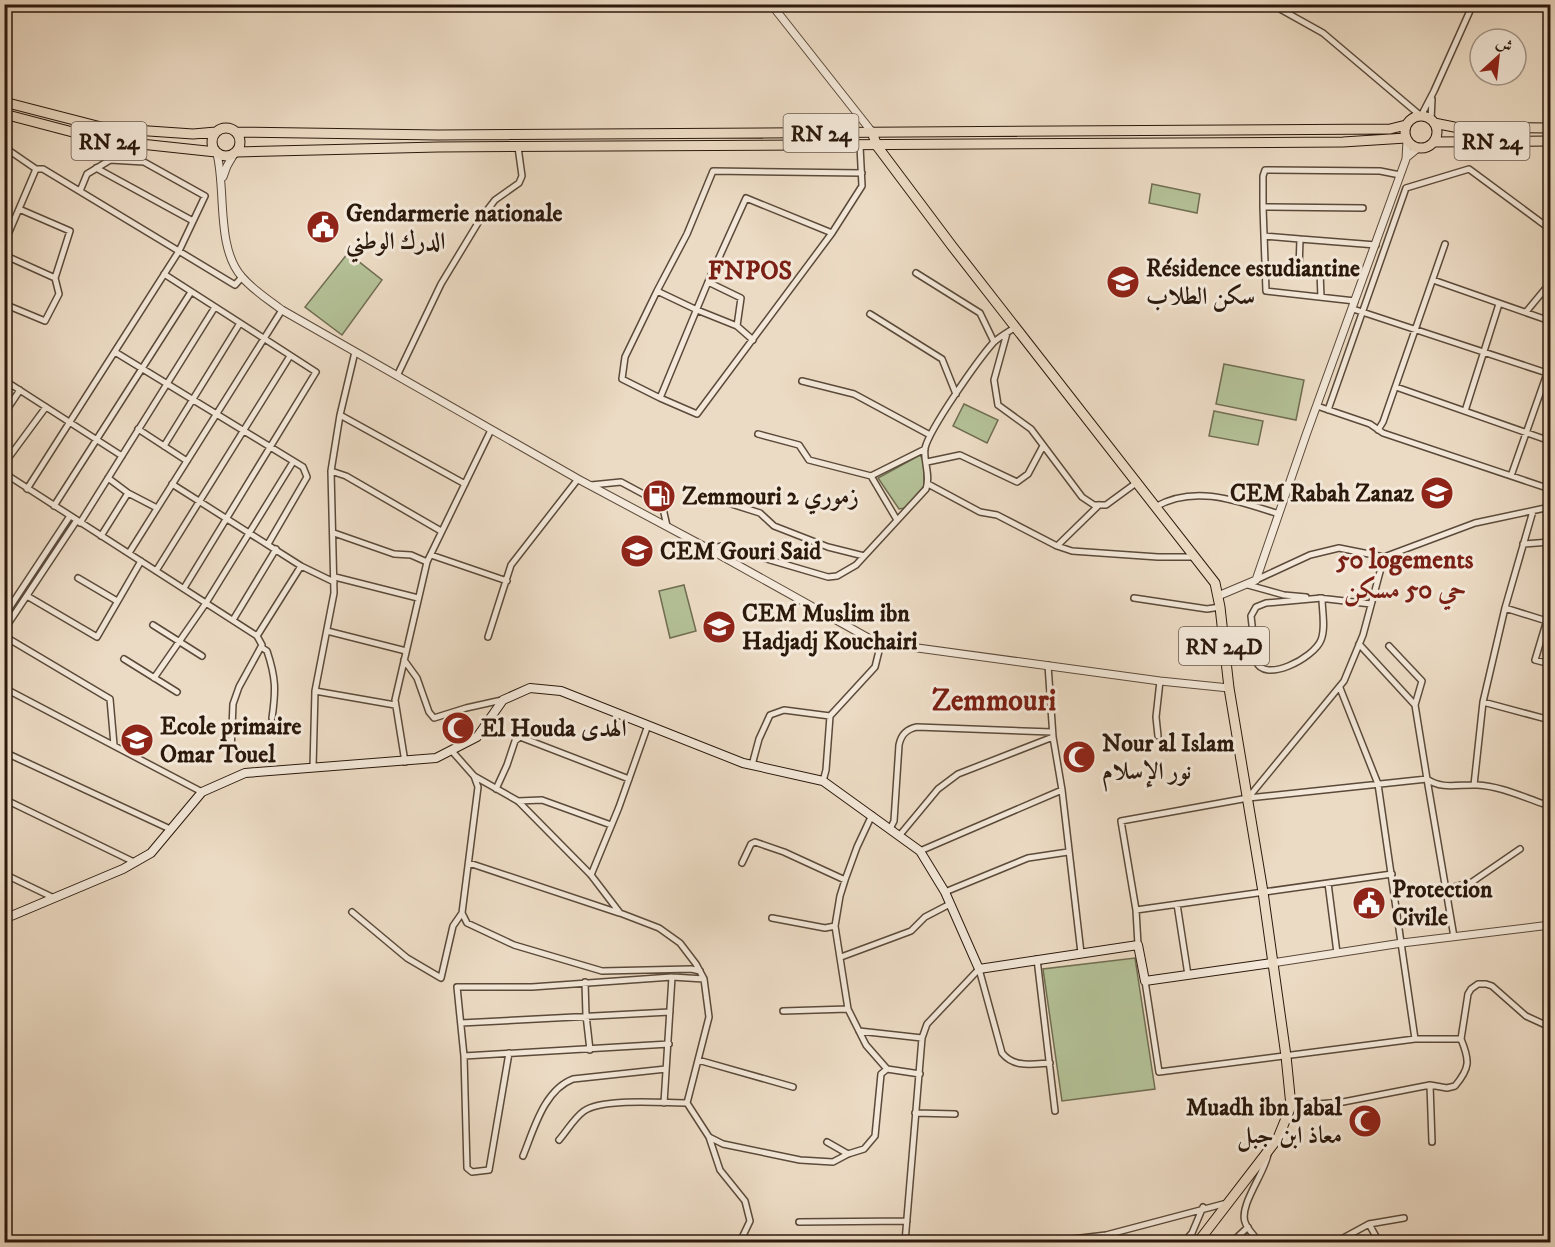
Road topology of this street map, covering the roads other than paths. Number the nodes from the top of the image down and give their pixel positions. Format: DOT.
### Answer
graph roads {
  1 [pos="771,4"];
  2 [pos="1271,4"];
  3 [pos="1473,4"];
  4 [pos="1434,92"];
  5 [pos="4,102"];
  6 [pos="4,114"];
  7 [pos="1420,116"];
  8 [pos="1433,121"];
  9 [pos="1406,125"];
  10 [pos="1551,128"];
  11 [pos="216,132"];
  12 [pos="236,132"];
  13 [pos="872,132"];
  14 [pos="1406,139"];
  15 [pos="1551,141"];
  16 [pos="1434,142"];
  17 [pos="860,146"];
  18 [pos="877,146"];
  19 [pos="4,147"];
  20 [pos="518,147"];
  21 [pos="1418,148"];
  22 [pos="216,153"];
  23 [pos="235,153"];
  24 [pos="1406,159"];
  25 [pos="96,168"];
  26 [pos="36,169"];
  27 [pos="862,173"];
  28 [pos="1400,175"];
  29 [pos="222,180"];
  30 [pos="80,191"];
  31 [pos="1263,207"];
  32 [pos="1362,208"];
  33 [pos="20,209"];
  34 [pos="193,221"];
  35 [pos="1551,229"];
  36 [pos="832,233"];
  37 [pos="1264,236"];
  38 [pos="1300,239"];
  39 [pos="4,244"];
  40 [pos="1445,244"];
  41 [pos="1376,245"];
  42 [pos="179,251"];
  43 [pos="4,255"];
  44 [pos="916,273"];
  45 [pos="164,274"];
  46 [pos="242,277"];
  47 [pos="55,278"];
  48 [pos="1433,280"];
  49 [pos="708,282"];
  50 [pos="1549,287"];
  51 [pos="190,291"];
  52 [pos="657,291"];
  53 [pos="1321,297"];
  54 [pos="1356,301"];
  55 [pos="4,304"];
  56 [pos="1499,304"];
  57 [pos="216,308"];
  58 [pos="1353,309"];
  59 [pos="282,310"];
  60 [pos="697,310"];
  61 [pos="1526,312"];
  62 [pos="1363,313"];
  63 [pos="870,314"];
  64 [pos="1551,321"];
  65 [pos="240,324"];
  66 [pos="737,326"];
  67 [pos="1012,330"];
  68 [pos="1415,330"];
  69 [pos="264,339"];
  70 [pos="753,340"];
  71 [pos="994,342"];
  72 [pos="115,352"];
  73 [pos="355,352"];
  74 [pos="1484,352"];
  75 [pos="290,356"];
  76 [pos="1551,365"];
  77 [pos="142,368"];
  78 [pos="1549,373"];
  79 [pos="397,376"];
  80 [pos="4,380"];
  81 [pos="801,381"];
  82 [pos="167,384"];
  83 [pos="1396,387"];
  84 [pos="20,390"];
  85 [pos="956,394"];
  86 [pos="660,398"];
  87 [pos="193,400"];
  88 [pos="1317,406"];
  89 [pos="46,407"];
  90 [pos="1328,410"];
  91 [pos="1465,411"];
  92 [pos="4,414"];
  93 [pos="217,414"];
  94 [pos="340,415"];
  95 [pos="70,422"];
  96 [pos="138,429"];
  97 [pos="491,430"];
  98 [pos="1378,430"];
  99 [pos="243,431"];
  100 [pos="1526,432"];
  101 [pos="758,434"];
  102 [pos="930,435"];
  103 [pos="96,439"];
  104 [pos="1551,441"];
  105 [pos="164,446"];
  106 [pos="1043,446"];
  107 [pos="270,447"];
  108 [pos="925,449"];
  109 [pos="122,456"];
  110 [pos="187,461"];
  111 [pos="293,462"];
  112 [pos="927,462"];
  113 [pos="4,464"];
  114 [pos="331,471"];
  115 [pos="4,473"];
  116 [pos="871,476"];
  117 [pos="1511,476"];
  118 [pos="108,478"];
  119 [pos="578,479"];
  120 [pos="1136,483"];
  121 [pos="172,484"];
  122 [pos="465,484"];
  123 [pos="928,484"];
  124 [pos="590,485"];
  125 [pos="27,489"];
  126 [pos="1551,489"];
  127 [pos="128,493"];
  128 [pos="199,501"];
  129 [pos="722,501"];
  130 [pos="1099,505"];
  131 [pos="54,506"];
  132 [pos="1155,507"];
  133 [pos="1551,507"];
  134 [pos="157,508"];
  135 [pos="1533,511"];
  136 [pos="1279,514"];
  137 [pos="70,516"];
  138 [pos="226,518"];
  139 [pos="897,520"];
  140 [pos="78,521"];
  141 [pos="667,526"];
  142 [pos="441,531"];
  143 [pos="249,532"];
  144 [pos="334,533"];
  145 [pos="101,536"];
  146 [pos="1551,542"];
  147 [pos="268,544"];
  148 [pos="1524,544"];
  149 [pos="1057,546"];
  150 [pos="276,549"];
  151 [pos="709,549"];
  152 [pos="129,554"];
  153 [pos="431,555"];
  154 [pos="864,556"];
  155 [pos="1194,557"];
  156 [pos="1384,557"];
  157 [pos="141,561"];
  158 [pos="427,562"];
  159 [pos="301,566"];
  160 [pos="156,571"];
  161 [pos="78,578"];
  162 [pos="335,579"];
  163 [pos="1256,580"];
  164 [pos="507,581"];
  165 [pos="1248,585"];
  166 [pos="184,588"];
  167 [pos="27,596"];
  168 [pos="1218,596"];
  169 [pos="418,598"];
  170 [pos="1134,598"];
  171 [pos="1322,598"];
  172 [pos="117,601"];
  173 [pos="206,603"];
  174 [pos="1371,604"];
  175 [pos="1220,607"];
  176 [pos="1505,608"];
  177 [pos="4,616"];
  178 [pos="233,620"];
  179 [pos="1549,621"];
  180 [pos="153,625"];
  181 [pos="4,630"];
  182 [pos="327,631"];
  183 [pos="4,636"];
  184 [pos="257,636"];
  185 [pos="488,637"];
  186 [pos="177,641"];
  187 [pos="880,643"];
  188 [pos="1359,644"];
  189 [pos="1389,646"];
  190 [pos="261,647"];
  191 [pos="406,651"];
  192 [pos="202,656"];
  193 [pos="124,659"];
  194 [pos="404,660"];
  195 [pos="1551,664"];
  196 [pos="1048,665"];
  197 [pos="154,678"];
  198 [pos="1160,681"];
  199 [pos="4,688"];
  200 [pos="1229,688"];
  201 [pos="1340,688"];
  202 [pos="315,691"];
  203 [pos="177,692"];
  204 [pos="503,700"];
  205 [pos="1483,702"];
  206 [pos="395,705"];
  207 [pos="1415,705"];
  208 [pos="830,716"];
  209 [pos="272,718"];
  210 [pos="1551,720"];
  211 [pos="648,725"];
  212 [pos="1052,734"];
  213 [pos="1158,736"];
  214 [pos="114,745"];
  215 [pos="451,750"];
  216 [pos="4,752"];
  217 [pos="231,752"];
  218 [pos="405,762"];
  219 [pos="752,765"];
  220 [pos="313,768"];
  221 [pos="474,776"];
  222 [pos="629,779"];
  223 [pos="1427,779"];
  224 [pos="823,781"];
  225 [pos="1378,784"];
  226 [pos="1474,785"];
  227 [pos="496,789"];
  228 [pos="1062,790"];
  229 [pos="202,792"];
  230 [pos="1248,798"];
  231 [pos="4,799"];
  232 [pos="518,801"];
  233 [pos="1551,803"];
  234 [pos="872,815"];
  235 [pos="611,825"];
  236 [pos="170,829"];
  237 [pos="890,829"];
  238 [pos="899,836"];
  239 [pos="1520,849"];
  240 [pos="920,851"];
  241 [pos="1068,852"];
  242 [pos="134,862"];
  243 [pos="469,863"];
  244 [pos="742,863"];
  245 [pos="4,874"];
  246 [pos="1392,874"];
  247 [pos="591,875"];
  248 [pos="845,880"];
  249 [pos="1328,883"];
  250 [pos="1446,889"];
  251 [pos="945,892"];
  252 [pos="1263,892"];
  253 [pos="55,899"];
  254 [pos="950,904"];
  255 [pos="1177,904"];
  256 [pos="1136,910"];
  257 [pos="352,912"];
  258 [pos="462,913"];
  259 [pos="620,913"];
  260 [pos="5,918"];
  261 [pos="772,918"];
  262 [pos="1551,925"];
  263 [pos="835,926"];
  264 [pos="1455,937"];
  265 [pos="1402,943"];
  266 [pos="1138,945"];
  267 [pos="1081,953"];
  268 [pos="1337,953"];
  269 [pos="841,957"];
  270 [pos="1037,959"];
  271 [pos="1272,963"];
  272 [pos="696,964"];
  273 [pos="691,969"];
  274 [pos="979,969"];
  275 [pos="701,971"];
  276 [pos="1188,975"];
  277 [pos="672,977"];
  278 [pos="704,979"];
  279 [pos="1145,981"];
  280 [pos="585,982"];
  281 [pos="848,1009"];
  282 [pos="783,1011"];
  283 [pos="670,1012"];
  284 [pos="586,1016"];
  285 [pos="461,1023"];
  286 [pos="1551,1027"];
  287 [pos="859,1031"];
  288 [pos="922,1038"];
  289 [pos="1415,1039"];
  290 [pos="1461,1039"];
  291 [pos="669,1044"];
  292 [pos="590,1050"];
  293 [pos="509,1053"];
  294 [pos="464,1056"];
  295 [pos="1286,1056"];
  296 [pos="698,1060"];
  297 [pos="1050,1063"];
  298 [pos="666,1069"];
  299 [pos="887,1069"];
  300 [pos="920,1074"];
  301 [pos="1430,1085"];
  302 [pos="793,1087"];
  303 [pos="664,1103"];
  304 [pos="687,1103"];
  305 [pos="1291,1106"];
  306 [pos="1055,1111"];
  307 [pos="915,1113"];
  308 [pos="955,1114"];
  309 [pos="709,1137"];
  310 [pos="559,1140"];
  311 [pos="827,1142"];
  312 [pos="1432,1142"];
  313 [pos="1269,1149"];
  314 [pos="848,1154"];
  315 [pos="524,1156"];
  316 [pos="1229,1202"];
  317 [pos="1203,1207"];
  318 [pos="1404,1218"];
  319 [pos="907,1221"];
  320 [pos="799,1222"];
  321 [pos="1369,1224"];
  322 [pos="1248,1227"];
  323 [pos="1106,1235"];
  324 [pos="740,1242"];
  325 [pos="905,1242"];
  326 [pos="1047,1242"];
  327 [pos="1097,1242"];
  328 [pos="1184,1242"];
  329 [pos="1198,1242"];
  330 [pos="1232,1242"];
  331 [pos="1259,1242"];
  332 [pos="1336,1242"];
  333 [pos="1379,1242"];
  1 -- 13 [label="street"];
  2 -- 7 [label="street"];
  3 -- 4 [label="street"];
  4 -- 7 [label="street"];
  4 -- 8 [label="street"];
  5 -- 11 [label="main road, RN 24"];
  6 -- 22 [label="main road, RN 24"];
  7 -- 8 [label="main road"];
  7 -- 9 [label="main road"];
  8 -- 10 [label="main road, RN 24"];
  8 -- 16 [label="main road"];
  9 -- 13 [label="main road, RN 24"];
  9 -- 14 [label="main road"];
  11 -- 12 [label="main road"];
  11 -- 22 [label="main road"];
  12 -- 13 [label="main road, RN 24"];
  12 -- 23 [label="main road"];
  13 -- 18 [label="main road, RN 24D"];
  14 -- 18 [label="main road, RN 24"];
  14 -- 21 [label="main road"];
  14 -- 24 [label="street"];
  15 -- 16 [label="main road, RN 24"];
  16 -- 21 [label="main road"];
  17 -- 18 [label="main road, RN 24"];
  17 -- 20 [label="main road, RN 24"];
  17 -- 27 [label="street"];
  18 -- 67 [label="main road, RN 24D"];
  19 -- 26 [label="street"];
  20 -- 23 [label="main road, RN 24"];
  20 -- 79 [label="street"];
  21 -- 24 [label="street"];
  22 -- 23 [label="main road"];
  22 -- 29 [label="street"];
  23 -- 29 [label="street"];
  24 -- 28 [label="street"];
  25 -- 30 [label="street"];
  25 -- 34 [label="street"];
  25 -- 34 [label="street"];
  26 -- 30 [label="street"];
  26 -- 33 [label="street"];
  27 -- 36 [label="street"];
  27 -- 52 [label="street"];
  28 -- 31 [label="street"];
  28 -- 41 [label="street"];
  29 -- 46 [label="street"];
  30 -- 42 [label="street"];
  31 -- 32 [label="street"];
  31 -- 37 [label="street"];
  33 -- 39 [label="street"];
  33 -- 47 [label="street"];
  34 -- 42 [label="street"];
  35 -- 62 [label="street"];
  36 -- 49 [label="street"];
  36 -- 70 [label="street"];
  37 -- 38 [label="street"];
  37 -- 53 [label="street"];
  38 -- 41 [label="street"];
  38 -- 53 [label="street"];
  40 -- 48 [label="street"];
  41 -- 54 [label="street"];
  42 -- 45 [label="street"];
  42 -- 46 [label="street"];
  43 -- 47 [label="street"];
  44 -- 71 [label="street"];
  45 -- 51 [label="street"];
  45 -- 72 [label="street"];
  46 -- 59 [label="street"];
  47 -- 55 [label="street"];
  48 -- 56 [label="street"];
  48 -- 68 [label="street"];
  49 -- 60 [label="street"];
  49 -- 66 [label="street"];
  50 -- 61 [label="street"];
  51 -- 57 [label="street"];
  51 -- 77 [label="street"];
  52 -- 60 [label="street"];
  52 -- 86 [label="street"];
  53 -- 54 [label="street"];
  54 -- 58 [label="street"];
  56 -- 61 [label="street"];
  56 -- 74 [label="street"];
  57 -- 65 [label="street"];
  57 -- 82 [label="street"];
  58 -- 62 [label="street"];
  58 -- 88 [label="street"];
  59 -- 69 [label="street"];
  59 -- 73 [label="street"];
  60 -- 66 [label="street"];
  60 -- 86 [label="street"];
  61 -- 64 [label="street"];
  62 -- 68 [label="street"];
  62 -- 90 [label="street"];
  63 -- 85 [label="street"];
  65 -- 69 [label="street"];
  65 -- 87 [label="street"];
  66 -- 70 [label="street"];
  67 -- 71 [label="street"];
  67 -- 106 [label="street"];
  67 -- 120 [label="main road, RN 24D"];
  68 -- 74 [label="street"];
  68 -- 83 [label="street"];
  69 -- 75 [label="street"];
  69 -- 93 [label="street"];
  70 -- 86 [label="street"];
  71 -- 85 [label="street"];
  72 -- 77 [label="street"];
  72 -- 95 [label="street"];
  73 -- 79 [label="street"];
  73 -- 94 [label="street"];
  74 -- 78 [label="street"];
  74 -- 91 [label="street"];
  75 -- 99 [label="street"];
  75 -- 107 [label="street"];
  76 -- 78 [label="street"];
  77 -- 82 [label="street"];
  77 -- 103 [label="street"];
  78 -- 100 [label="street"];
  79 -- 97 [label="street"];
  80 -- 84 [label="street"];
  81 -- 102 [label="street"];
  82 -- 87 [label="street"];
  82 -- 96 [label="street"];
  83 -- 91 [label="street"];
  83 -- 98 [label="street"];
  84 -- 89 [label="street"];
  84 -- 92 [label="street"];
  85 -- 102 [label="street"];
  87 -- 93 [label="street"];
  87 -- 105 [label="street"];
  88 -- 90 [label="street"];
  88 -- 136 [label="street"];
  89 -- 95 [label="street"];
  89 -- 113 [label="street"];
  90 -- 98 [label="street"];
  91 -- 100 [label="street"];
  93 -- 99 [label="street"];
  93 -- 110 [label="street"];
  94 -- 114 [label="street"];
  94 -- 122 [label="street"];
  95 -- 103 [label="street"];
  95 -- 125 [label="street"];
  96 -- 105 [label="street"];
  96 -- 109 [label="street"];
  97 -- 119 [label="street"];
  97 -- 122 [label="street"];
  98 -- 117 [label="street"];
  99 -- 107 [label="street"];
  99 -- 128 [label="street"];
  100 -- 104 [label="street"];
  100 -- 117 [label="street"];
  101 -- 116 [label="street"];
  102 -- 108 [label="street"];
  103 -- 109 [label="street"];
  103 -- 131 [label="street"];
  105 -- 110 [label="street"];
  106 -- 112 [label="street"];
  106 -- 130 [label="street"];
  107 -- 111 [label="street"];
  107 -- 138 [label="street"];
  108 -- 112 [label="street"];
  108 -- 116 [label="street"];
  109 -- 118 [label="street"];
  110 -- 121 [label="street"];
  111 -- 143 [label="street"];
  111 -- 147 [label="street"];
  112 -- 123 [label="street"];
  114 -- 142 [label="street"];
  114 -- 144 [label="street"];
  115 -- 125 [label="street"];
  116 -- 139 [label="street"];
  117 -- 126 [label="street"];
  118 -- 127 [label="street"];
  118 -- 140 [label="street"];
  119 -- 124 [label="street"];
  119 -- 164 [label="street"];
  120 -- 130 [label="street"];
  120 -- 132 [label="main road, RN 24D"];
  121 -- 128 [label="street"];
  121 -- 134 [label="street"];
  122 -- 142 [label="street"];
  123 -- 139 [label="street"];
  123 -- 149 [label="street"];
  124 -- 141 [label="street"];
  124 -- 141 [label="street"];
  125 -- 131 [label="street"];
  127 -- 134 [label="street"];
  127 -- 145 [label="street"];
  128 -- 138 [label="street"];
  128 -- 160 [label="street"];
  129 -- 154 [label="street"];
  130 -- 149 [label="street"];
  131 -- 137 [label="street"];
  132 -- 136 [label="street"];
  132 -- 155 [label="main road, RN 24D"];
  133 -- 135 [label="street"];
  134 -- 152 [label="street"];
  135 -- 148 [label="street"];
  135 -- 156 [label="street"];
  136 -- 163 [label="street"];
  137 -- 140 [label="street"];
  137 -- 177 [label="street"];
  138 -- 143 [label="street"];
  138 -- 166 [label="street"];
  139 -- 154 [label="street"];
  140 -- 145 [label="street"];
  140 -- 167 [label="street"];
  141 -- 151 [label="street"];
  142 -- 153 [label="street"];
  143 -- 147 [label="street"];
  143 -- 173 [label="street"];
  144 -- 158 [label="street"];
  144 -- 162 [label="street"];
  145 -- 152 [label="street"];
  146 -- 148 [label="street"];
  147 -- 150 [label="street"];
  148 -- 176 [label="street"];
  149 -- 155 [label="street"];
  150 -- 159 [label="street"];
  150 -- 178 [label="street"];
  151 -- 154 [label="street"];
  151 -- 187 [label="street"];
  152 -- 157 [label="street"];
  153 -- 158 [label="street"];
  153 -- 164 [label="street"];
  155 -- 168 [label="main road, RN 24D"];
  156 -- 163 [label="street"];
  156 -- 174 [label="street"];
  157 -- 160 [label="street"];
  157 -- 172 [label="street"];
  158 -- 169 [label="street"];
  159 -- 162 [label="street"];
  159 -- 184 [label="street"];
  160 -- 166 [label="street"];
  161 -- 172 [label="street"];
  162 -- 169 [label="street"];
  162 -- 182 [label="street"];
  163 -- 165 [label="street"];
  164 -- 185 [label="street"];
  165 -- 168 [label="street"];
  165 -- 171 [label="street"];
  166 -- 173 [label="street"];
  167 -- 172 [label="street"];
  167 -- 181 [label="street"];
  168 -- 175 [label="main road, RN 24D"];
  169 -- 191 [label="street"];
  170 -- 175 [label="street"];
  171 -- 171 [label="street"];
  171 -- 174 [label="street"];
  173 -- 178 [label="street"];
  173 -- 186 [label="street"];
  174 -- 188 [label="street"];
  175 -- 200 [label="main road, RN 24D"];
  176 -- 179 [label="street"];
  176 -- 205 [label="street"];
  178 -- 184 [label="street"];
  179 -- 195 [label="street"];
  180 -- 186 [label="street"];
  182 -- 191 [label="street"];
  182 -- 202 [label="street"];
  183 -- 214 [label="street"];
  184 -- 190 [label="street"];
  186 -- 192 [label="street"];
  186 -- 197 [label="street"];
  187 -- 196 [label="street"];
  187 -- 208 [label="street"];
  188 -- 201 [label="street"];
  188 -- 207 [label="street"];
  189 -- 207 [label="street"];
  190 -- 209 [label="street"];
  190 -- 217 [label="street"];
  191 -- 194 [label="street"];
  193 -- 197 [label="street"];
  194 -- 204 [label="street"];
  194 -- 206 [label="street"];
  196 -- 198 [label="street"];
  196 -- 212 [label="street"];
  197 -- 203 [label="street"];
  198 -- 200 [label="street"];
  198 -- 213 [label="street"];
  199 -- 214 [label="street"];
  200 -- 230 [label="main road, RN 24D"];
  201 -- 225 [label="street"];
  201 -- 230 [label="street"];
  202 -- 206 [label="street"];
  202 -- 220 [label="street"];
  204 -- 211 [label="main road"];
  204 -- 215 [label="main road"];
  205 -- 210 [label="street"];
  205 -- 226 [label="street"];
  206 -- 218 [label="street"];
  207 -- 223 [label="street"];
  208 -- 219 [label="street"];
  208 -- 224 [label="street"];
  211 -- 219 [label="main road"];
  211 -- 222 [label="street"];
  212 -- 228 [label="street"];
  212 -- 237 [label="street"];
  212 -- 238 [label="street"];
  214 -- 229 [label="street"];
  215 -- 218 [label="main road"];
  215 -- 221 [label="street"];
  216 -- 236 [label="street"];
  218 -- 220 [label="main road"];
  219 -- 224 [label="main road"];
  220 -- 229 [label="main road"];
  221 -- 227 [label="street"];
  221 -- 243 [label="street"];
  222 -- 227 [label="street"];
  222 -- 235 [label="street"];
  223 -- 225 [label="street"];
  223 -- 226 [label="street"];
  223 -- 250 [label="street"];
  224 -- 234 [label="main road"];
  225 -- 230 [label="street"];
  225 -- 246 [label="street"];
  226 -- 233 [label="street"];
  227 -- 232 [label="street"];
  228 -- 240 [label="street"];
  228 -- 241 [label="street"];
  229 -- 236 [label="main road"];
  230 -- 252 [label="main road, RN 24D"];
  230 -- 256 [label="street"];
  231 -- 242 [label="street"];
  232 -- 235 [label="street"];
  232 -- 247 [label="street"];
  234 -- 237 [label="main road"];
  234 -- 248 [label="street"];
  235 -- 247 [label="street"];
  236 -- 242 [label="main road"];
  237 -- 238 [label="main road"];
  238 -- 240 [label="main road"];
  239 -- 250 [label="street"];
  240 -- 251 [label="main road"];
  241 -- 251 [label="street"];
  241 -- 267 [label="street"];
  242 -- 253 [label="main road"];
  243 -- 258 [label="street"];
  243 -- 259 [label="street"];
  244 -- 248 [label="street"];
  245 -- 253 [label="street"];
  246 -- 249 [label="street"];
  246 -- 265 [label="street"];
  247 -- 259 [label="street"];
  248 -- 263 [label="street"];
  249 -- 252 [label="street"];
  249 -- 268 [label="street"];
  250 -- 264 [label="street"];
  251 -- 254 [label="main road"];
  252 -- 255 [label="street"];
  252 -- 271 [label="main road, RN 24D"];
  253 -- 260 [label="main road"];
  254 -- 269 [label="street"];
  254 -- 274 [label="main road"];
  255 -- 256 [label="street"];
  255 -- 276 [label="street"];
  256 -- 266 [label="street"];
  257 -- 258 [label="street"];
  258 -- 273 [label="street"];
  259 -- 272 [label="street"];
  261 -- 263 [label="street"];
  262 -- 264 [label="street"];
  263 -- 269 [label="street"];
  264 -- 265 [label="street"];
  265 -- 268 [label="street"];
  265 -- 289 [label="street"];
  266 -- 267 [label="main road"];
  266 -- 279 [label="main road"];
  267 -- 270 [label="main road"];
  268 -- 271 [label="street"];
  269 -- 281 [label="street"];
  270 -- 274 [label="main road"];
  270 -- 297 [label="street"];
  271 -- 276 [label="main road"];
  271 -- 295 [label="main road, RN 24D"];
  272 -- 273 [label="street"];
  272 -- 275 [label="street"];
  273 -- 275 [label="street"];
  274 -- 288 [label="street"];
  274 -- 297 [label="street"];
  275 -- 278 [label="street"];
  276 -- 279 [label="main road"];
  277 -- 278 [label="street"];
  277 -- 280 [label="street"];
  277 -- 283 [label="street"];
  278 -- 296 [label="street"];
  279 -- 295 [label="street"];
  280 -- 284 [label="street"];
  280 -- 285 [label="street"];
  281 -- 282 [label="street"];
  281 -- 287 [label="street"];
  283 -- 284 [label="street"];
  283 -- 291 [label="street"];
  284 -- 285 [label="street"];
  284 -- 292 [label="street"];
  285 -- 294 [label="street"];
  286 -- 290 [label="street"];
  287 -- 288 [label="street"];
  287 -- 299 [label="street"];
  288 -- 300 [label="street"];
  289 -- 290 [label="street"];
  289 -- 295 [label="street"];
  290 -- 301 [label="street"];
  291 -- 292 [label="street"];
  291 -- 298 [label="street"];
  292 -- 293 [label="street"];
  293 -- 294 [label="street"];
  293 -- 294 [label="street"];
  295 -- 305 [label="main road, RN 24D"];
  296 -- 302 [label="street"];
  296 -- 304 [label="street"];
  297 -- 306 [label="street"];
  298 -- 303 [label="street"];
  298 -- 315 [label="street"];
  299 -- 300 [label="street"];
  299 -- 314 [label="street"];
  300 -- 307 [label="street"];
  301 -- 305 [label="street"];
  301 -- 312 [label="street"];
  303 -- 304 [label="street"];
  303 -- 310 [label="street"];
  304 -- 309 [label="street"];
  305 -- 313 [label="main road, RN 24D"];
  307 -- 308 [label="street"];
  307 -- 319 [label="street"];
  309 -- 314 [label="street"];
  309 -- 324 [label="street"];
  311 -- 314 [label="street"];
  313 -- 316 [label="main road, RN 24D"];
  313 -- 322 [label="street"];
  316 -- 317 [label="street"];
  316 -- 329 [label="main road, RN 24D"];
  317 -- 323 [label="street"];
  317 -- 328 [label="street"];
  318 -- 321 [label="street"];
  319 -- 320 [label="street"];
  319 -- 325 [label="street"];
  321 -- 332 [label="street"];
  321 -- 333 [label="street"];
  322 -- 330 [label="street"];
  322 -- 331 [label="street"];
  323 -- 326 [label="street"];
  323 -- 327 [label="street"];
}
